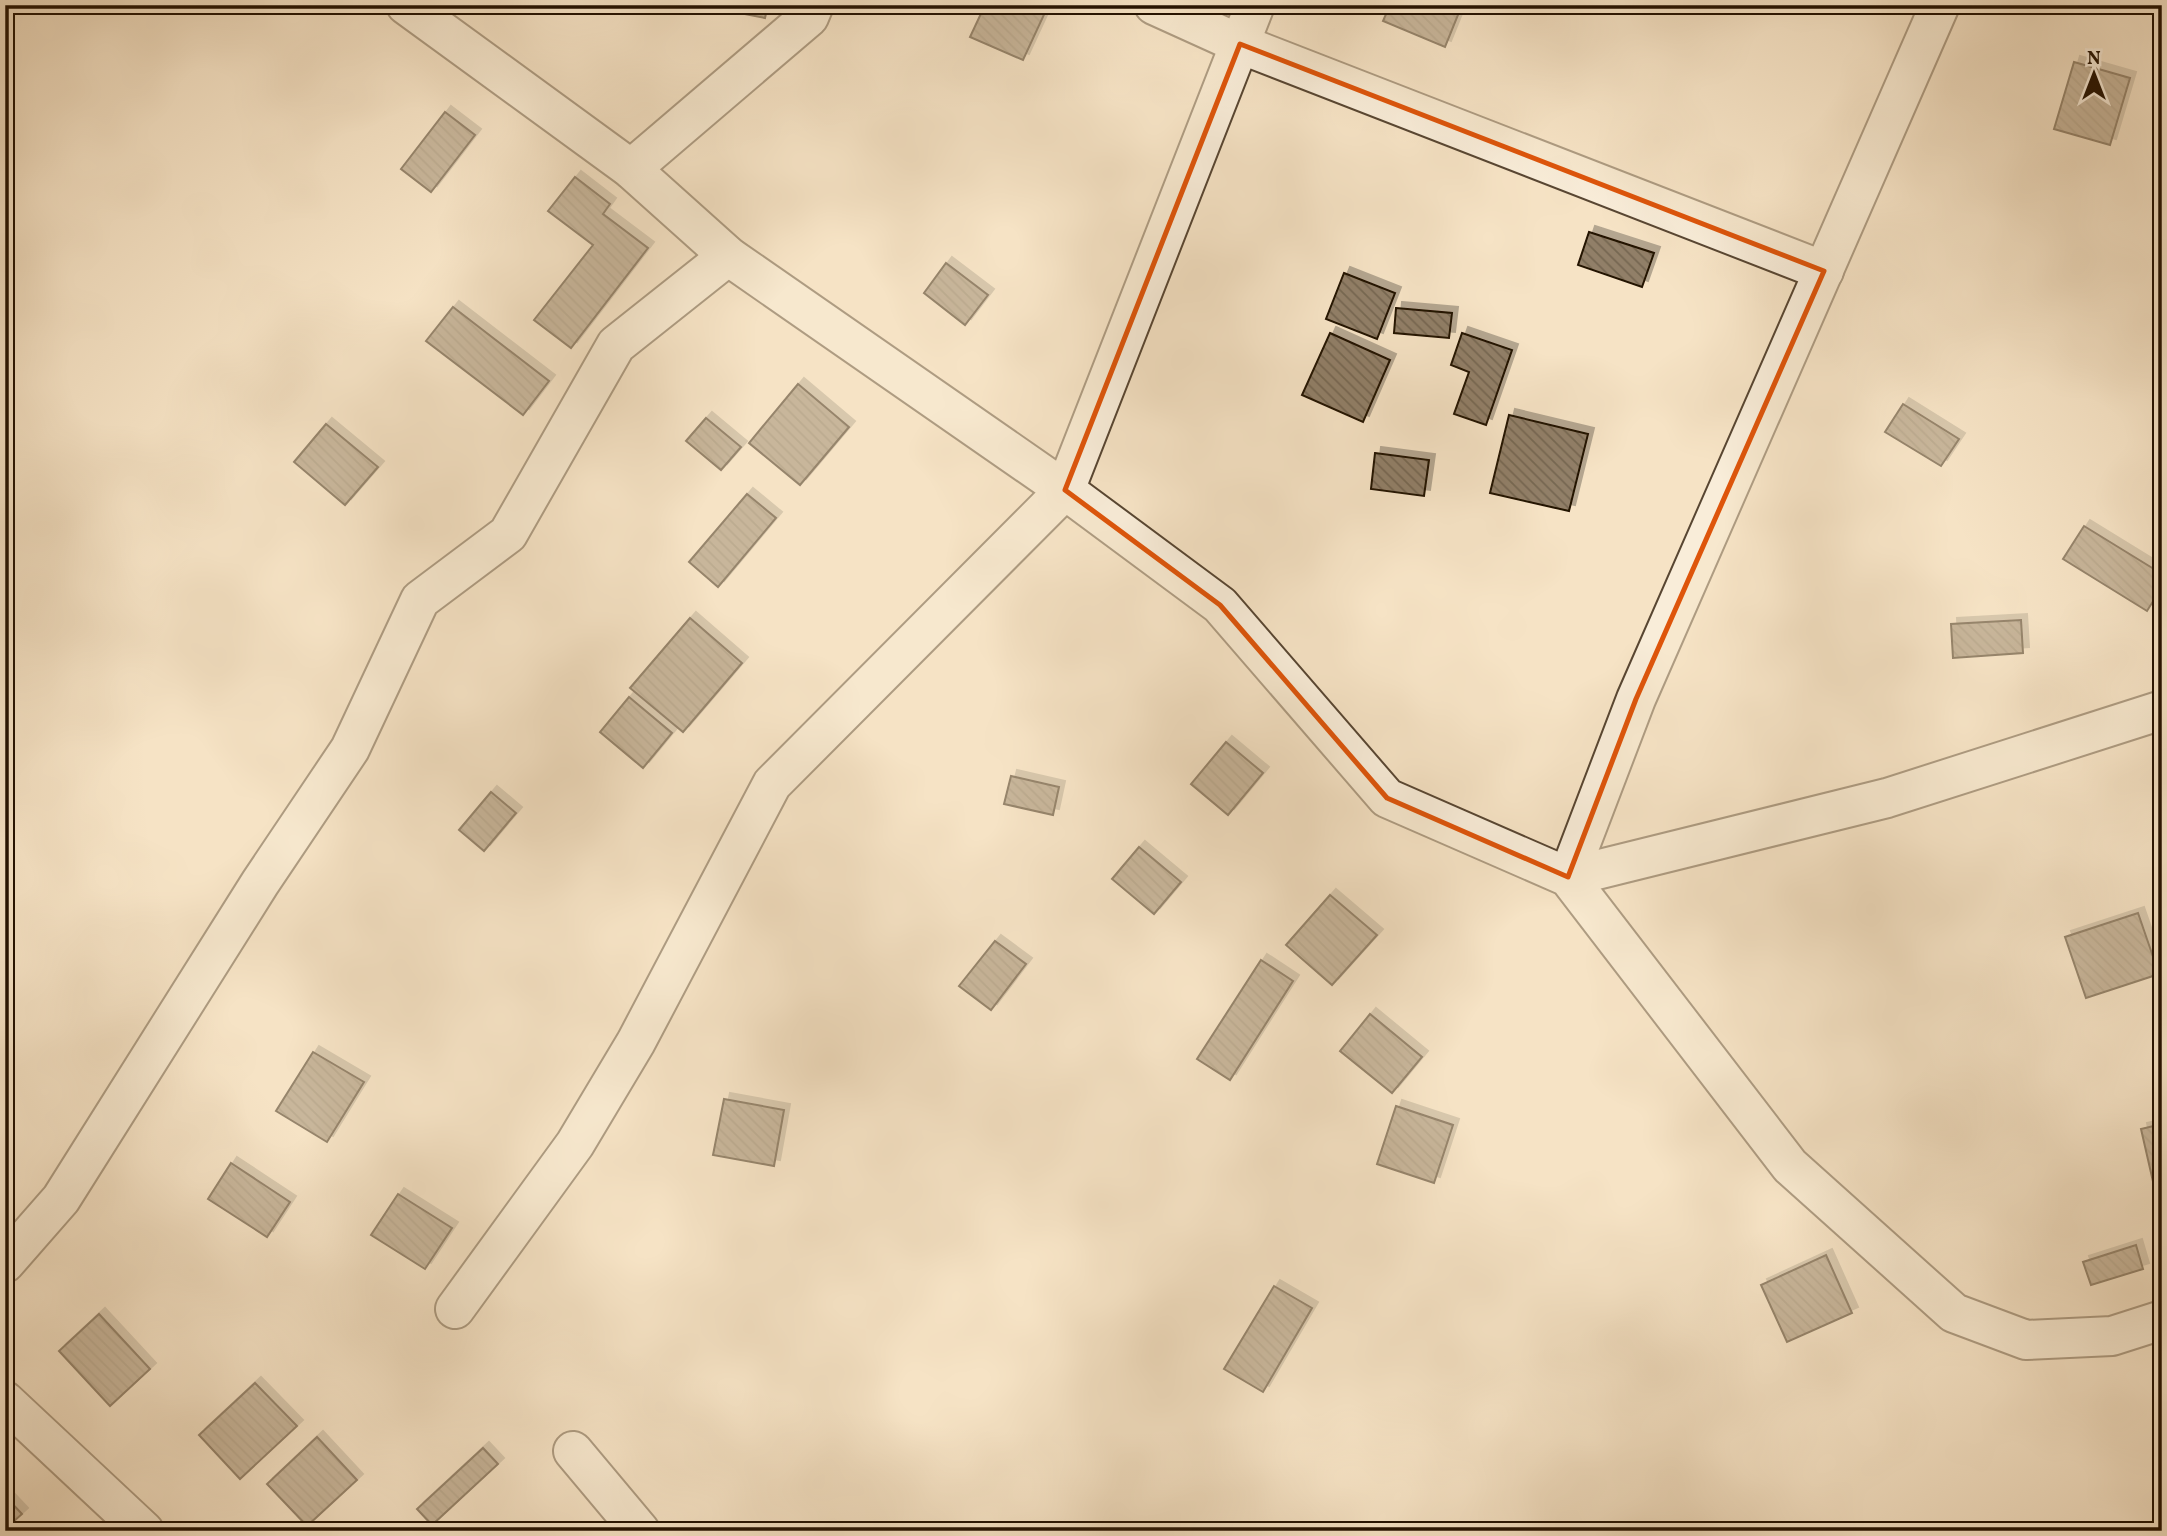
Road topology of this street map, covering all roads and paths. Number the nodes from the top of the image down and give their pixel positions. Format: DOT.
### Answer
graph roads {
  1 [pos="406,5"];
  2 [pos="814,5"];
  3 [pos="1154,5"];
  4 [pos="1255,5"];
  5 [pos="1940,5"];
  6 [pos="1240,44"];
  7 [pos="631,169"];
  8 [pos="728,256"];
  9 [pos="1824,271"];
  10 [pos="1065,490"];
  11 [pos="2162,710"];
  12 [pos="1568,877"];
  13 [pos="5,1263"];
  14 [pos="455,1309"];
  15 [pos="2162,1320"];
  16 [pos="5,1401"];
  17 [pos="573,1451"];
  18 [pos="144,1531"];
  19 [pos="640,1531"];
  1 -- 7 [label="street"];
  2 -- 7 [label="street"];
  3 -- 6 [label="street"];
  4 -- 6 [label="street"];
  5 -- 9 [label="street"];
  6 -- 9 [label="street"];
  6 -- 10 [label="street"];
  7 -- 8 [label="street"];
  8 -- 10 [label="street"];
  8 -- 13 [label="street"];
  9 -- 12 [label="street"];
  10 -- 12 [label="street"];
  10 -- 14 [label="street"];
  11 -- 12 [label="street"];
  12 -- 15 [label="street"];
  16 -- 18 [label="street"];
  17 -- 19 [label="street"];
}
